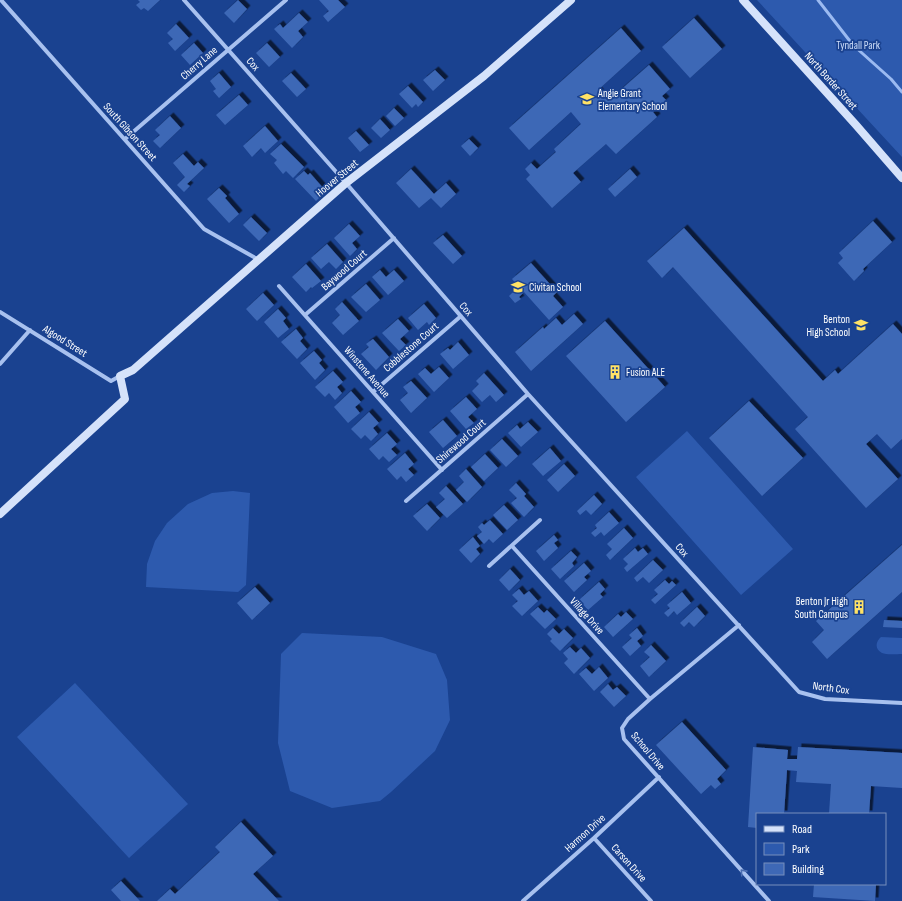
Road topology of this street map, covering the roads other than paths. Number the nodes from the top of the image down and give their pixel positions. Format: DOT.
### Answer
graph roads {
  1 [pos="1,0"];
  2 [pos="184,0"];
  3 [pos="286,0"];
  4 [pos="571,0"];
  5 [pos="743,0"];
  6 [pos="228,50"];
  7 [pos="125,139"];
  8 [pos="902,178"];
  9 [pos="346,184"];
  10 [pos="394,238"];
  11 [pos="259,260"];
  12 [pos="279,286"];
  13 [pos="0,312"];
  14 [pos="305,315"];
  15 [pos="461,316"];
  16 [pos="30,330"];
  17 [pos="0,364"];
  18 [pos="120,376"];
  19 [pos="373,392"];
  20 [pos="528,394"];
  21 [pos="442,470"];
  22 [pos="406,501"];
  23 [pos="0,514"];
  24 [pos="540,520"];
  25 [pos="512,546"];
  26 [pos="489,566"];
  27 [pos="738,625"];
  28 [pos="650,699"];
  29 [pos="902,703"];
  30 [pos="659,777"];
  31 [pos="594,838"];
  32 [pos="523,901"];
  33 [pos="651,901"];
  34 [pos="769,901"];
  1 -- 7 [label="street, South Gibson Street"];
  2 -- 6 [label="street, Cox"];
  3 -- 6 [label="street, Cherry Lane"];
  4 -- 9 [label="street, Hoover Street"];
  5 -- 8 [label="street, North Border Street"];
  6 -- 7 [label="street, Cherry Lane"];
  6 -- 9 [label="street, Cox"];
  7 -- 11 [label="street, South Gibson Street"];
  9 -- 10 [label="street, Cox"];
  9 -- 11 [label="street, Hoover Street"];
  10 -- 14 [label="street, Baywood Court"];
  10 -- 15 [label="street, Cox"];
  11 -- 18 [label="street, Hoover Street"];
  12 -- 14 [label="street, Winstone Avenue"];
  13 -- 16 [label="street, Algood Street"];
  14 -- 19 [label="street, Winstone Avenue"];
  15 -- 19 [label="street, Cobblestone Court"];
  15 -- 20 [label="street, Cox"];
  16 -- 17 [label="street"];
  16 -- 18 [label="street, Algood Street"];
  18 -- 23 [label="street"];
  19 -- 21 [label="street, Winstone Avenue"];
  20 -- 21 [label="street, Shirewood Court"];
  20 -- 27 [label="street, Cox"];
  21 -- 22 [label="street, Shirewood Court"];
  24 -- 25 [label="street"];
  25 -- 26 [label="street"];
  25 -- 28 [label="street, Village Drive"];
  27 -- 28 [label="street, School Drive"];
  27 -- 29 [label="street, North Cox"];
  28 -- 30 [label="street, School Drive"];
  30 -- 31 [label="street, Harmon Drive"];
  34 -- 30 [label="street, School Drive, one-way"];
  31 -- 32 [label="street, Harmon Drive"];
  31 -- 33 [label="street, Carson Drive"];
}
